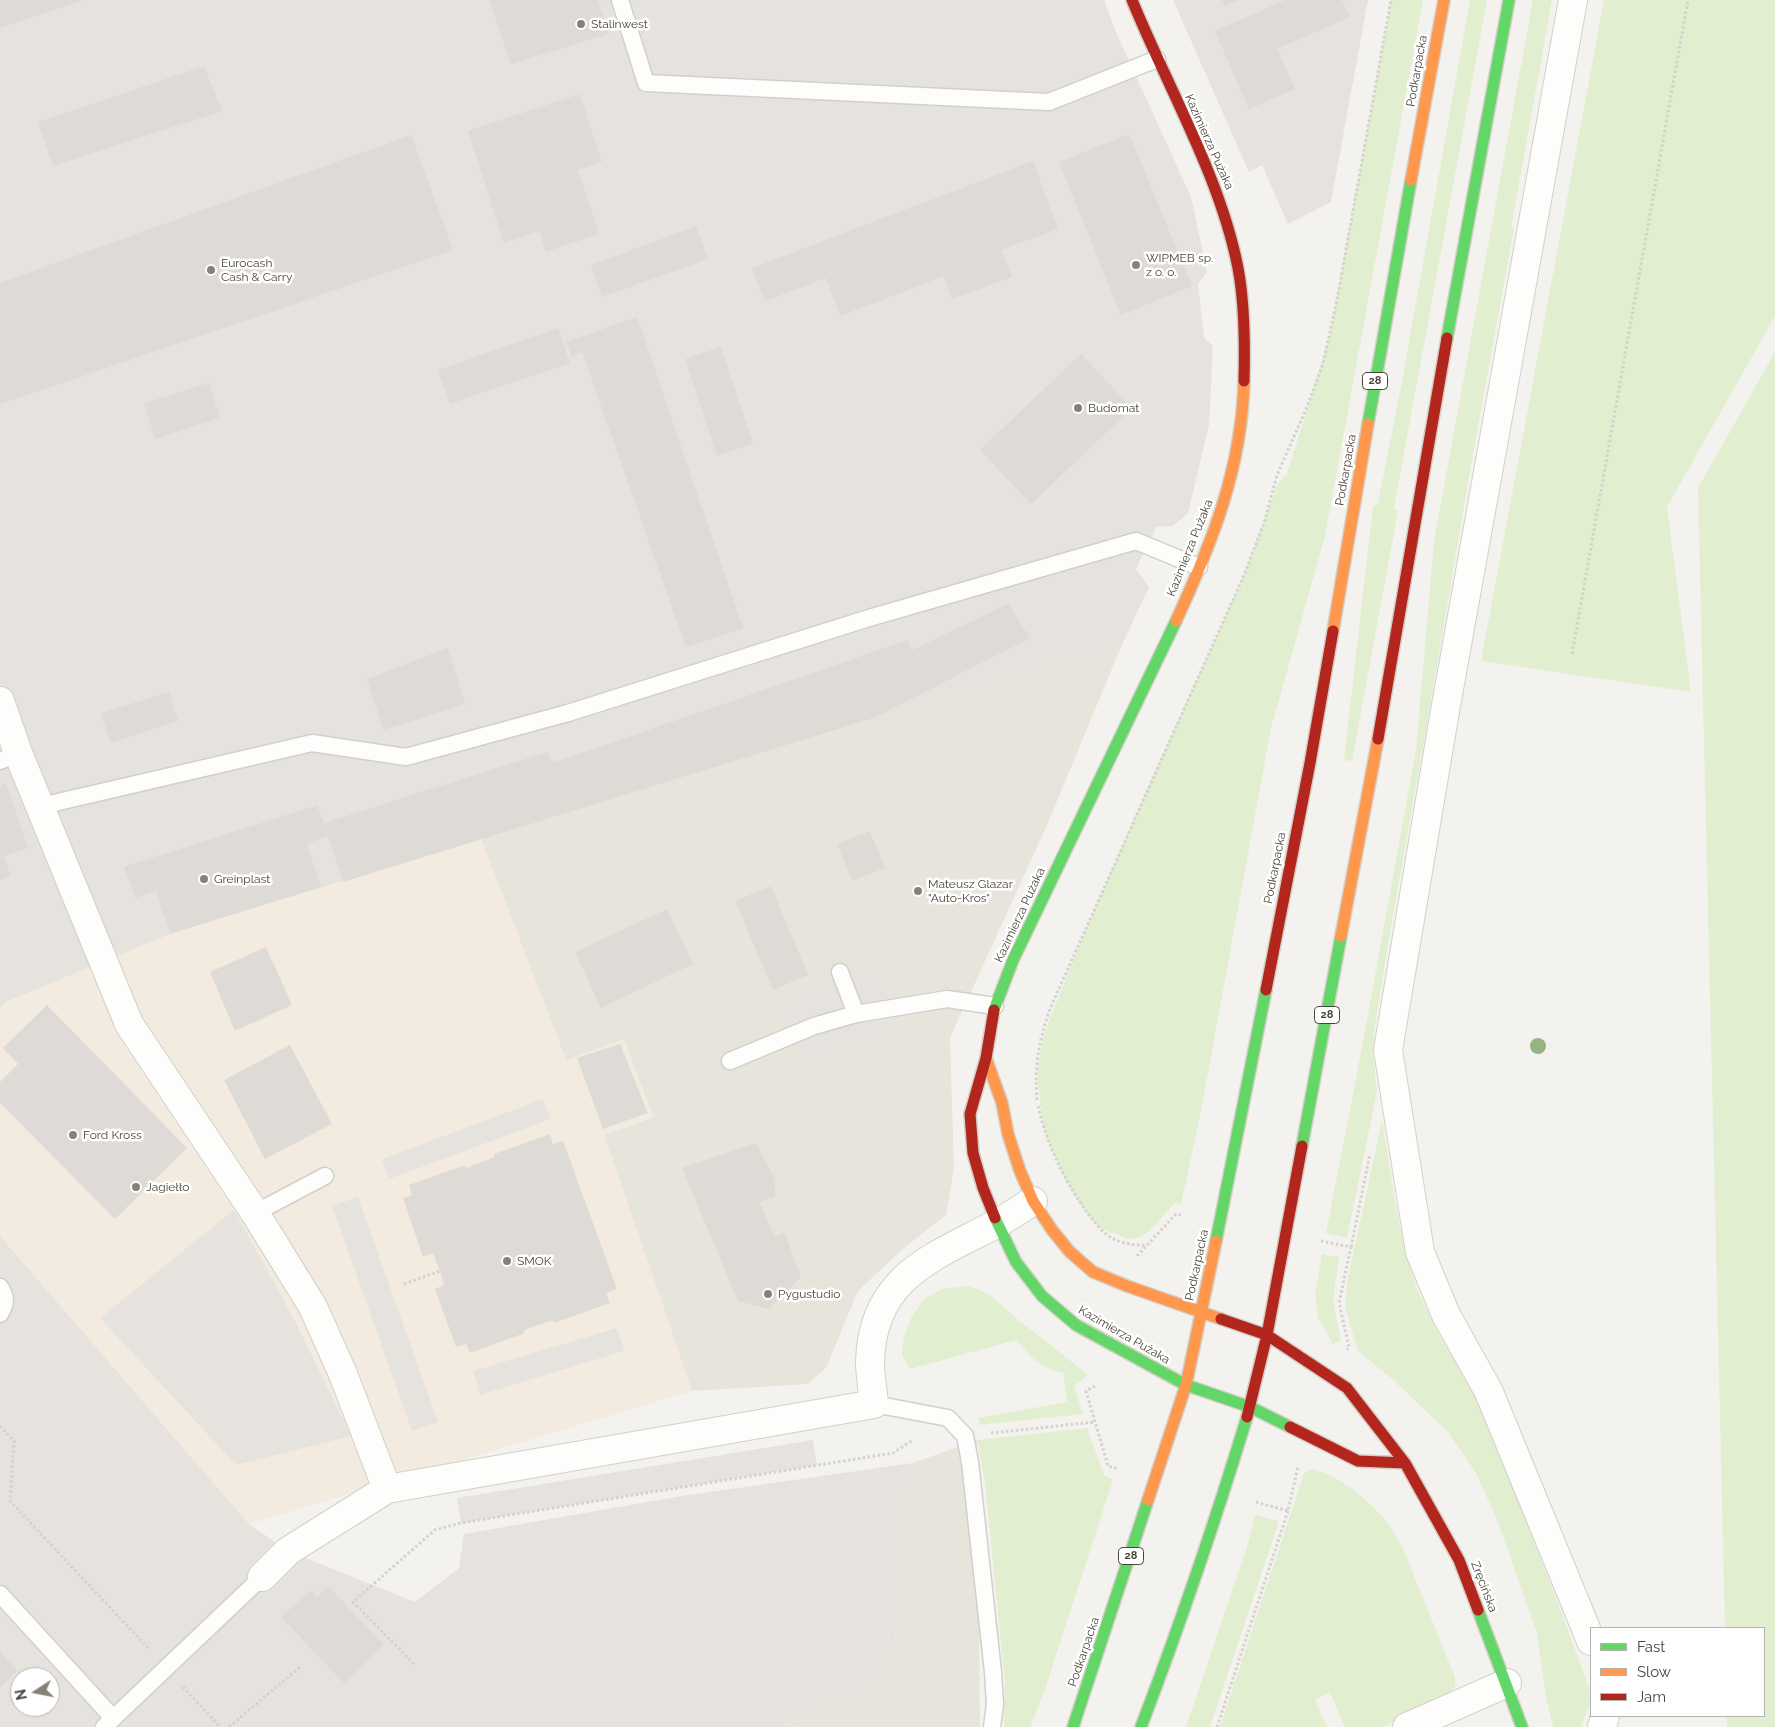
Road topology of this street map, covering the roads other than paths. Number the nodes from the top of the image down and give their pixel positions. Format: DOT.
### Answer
graph roads {
  1 [pos="620,0"];
  2 [pos="1132,0"];
  3 [pos="1444,0"];
  4 [pos="1509,0"];
  5 [pos="1573,0"];
  6 [pos="1157,59"];
  7 [pos="1199,567"];
  8 [pos="0,701"];
  9 [pos="9,757"];
  10 [pos="41,806"];
  11 [pos="840,972"];
  12 [pos="995,1006"];
  13 [pos="856,1014"];
  14 [pos="986,1058"];
  15 [pos="730,1061"];
  16 [pos="325,1176"];
  17 [pos="1033,1201"];
  18 [pos="255,1213"];
  19 [pos="997,1224"];
  20 [pos="0,1287"];
  21 [pos="1201,1311"];
  22 [pos="0,1314"];
  23 [pos="1267,1335"];
  24 [pos="1186,1384"];
  25 [pos="874,1404"];
  26 [pos="1250,1407"];
  27 [pos="1405,1463"];
  28 [pos="387,1489"];
  29 [pos="262,1577"];
  30 [pos="0,1594"];
  31 [pos="1590,1639"];
  32 [pos="1507,1683"];
  33 [pos="108,1722"];
  34 [pos="992,1727"];
  35 [pos="1073,1727"];
  36 [pos="1141,1727"];
  37 [pos="1407,1727"];
  38 [pos="1522,1727"];
  1 -- 6 [label="lane"];
  2 -- 6 [label="main road, Kazimierza Pużaka"];
  3 -- 21 [label="main road, Podkarpacka / 28"];
  4 -- 23 [label="main road, 28"];
  5 -- 31 [label="street"];
  6 -- 7 [label="main road, Kazimierza Pużaka"];
  7 -- 10 [label="lane"];
  7 -- 12 [label="main road, Kazimierza Pużaka"];
  8 -- 9 [label="street"];
  9 -- 10 [label="street"];
  10 -- 18 [label="street"];
  11 -- 13 [label="lane"];
  12 -- 13 [label="lane"];
  12 -- 14 [label="main road, Kazimierza Pużaka"];
  13 -- 15 [label="lane"];
  14 -- 17 [label="main road, Kazimierza Pużaka"];
  14 -- 19 [label="main road, Kazimierza Pużaka"];
  16 -- 18 [label="lane"];
  17 -- 19 [label="street"];
  17 -- 21 [label="main road, Kazimierza Pużaka"];
  18 -- 28 [label="street"];
  19 -- 24 [label="main road, Kazimierza Pużaka"];
  19 -- 25 [label="street"];
  20 -- 22 [label="lane"];
  21 -- 23 [label="main road, Zręcińska"];
  21 -- 24 [label="main road, Podkarpacka / 28"];
  23 -- 26 [label="main road, 28"];
  23 -- 27 [label="main road, Zręcińska"];
  24 -- 26 [label="main road"];
  24 -- 35 [label="main road, Podkarpacka / 28"];
  25 -- 28 [label="street"];
  25 -- 34 [label="lane"];
  26 -- 27 [label="main road"];
  26 -- 36 [label="main road, 28"];
  27 -- 32 [label="main road, Zręcińska"];
  28 -- 29 [label="street"];
  29 -- 33 [label="lane"];
  30 -- 33 [label="lane"];
  32 -- 37 [label="street"];
  32 -- 38 [label="main road, Zręcińska"];
}
